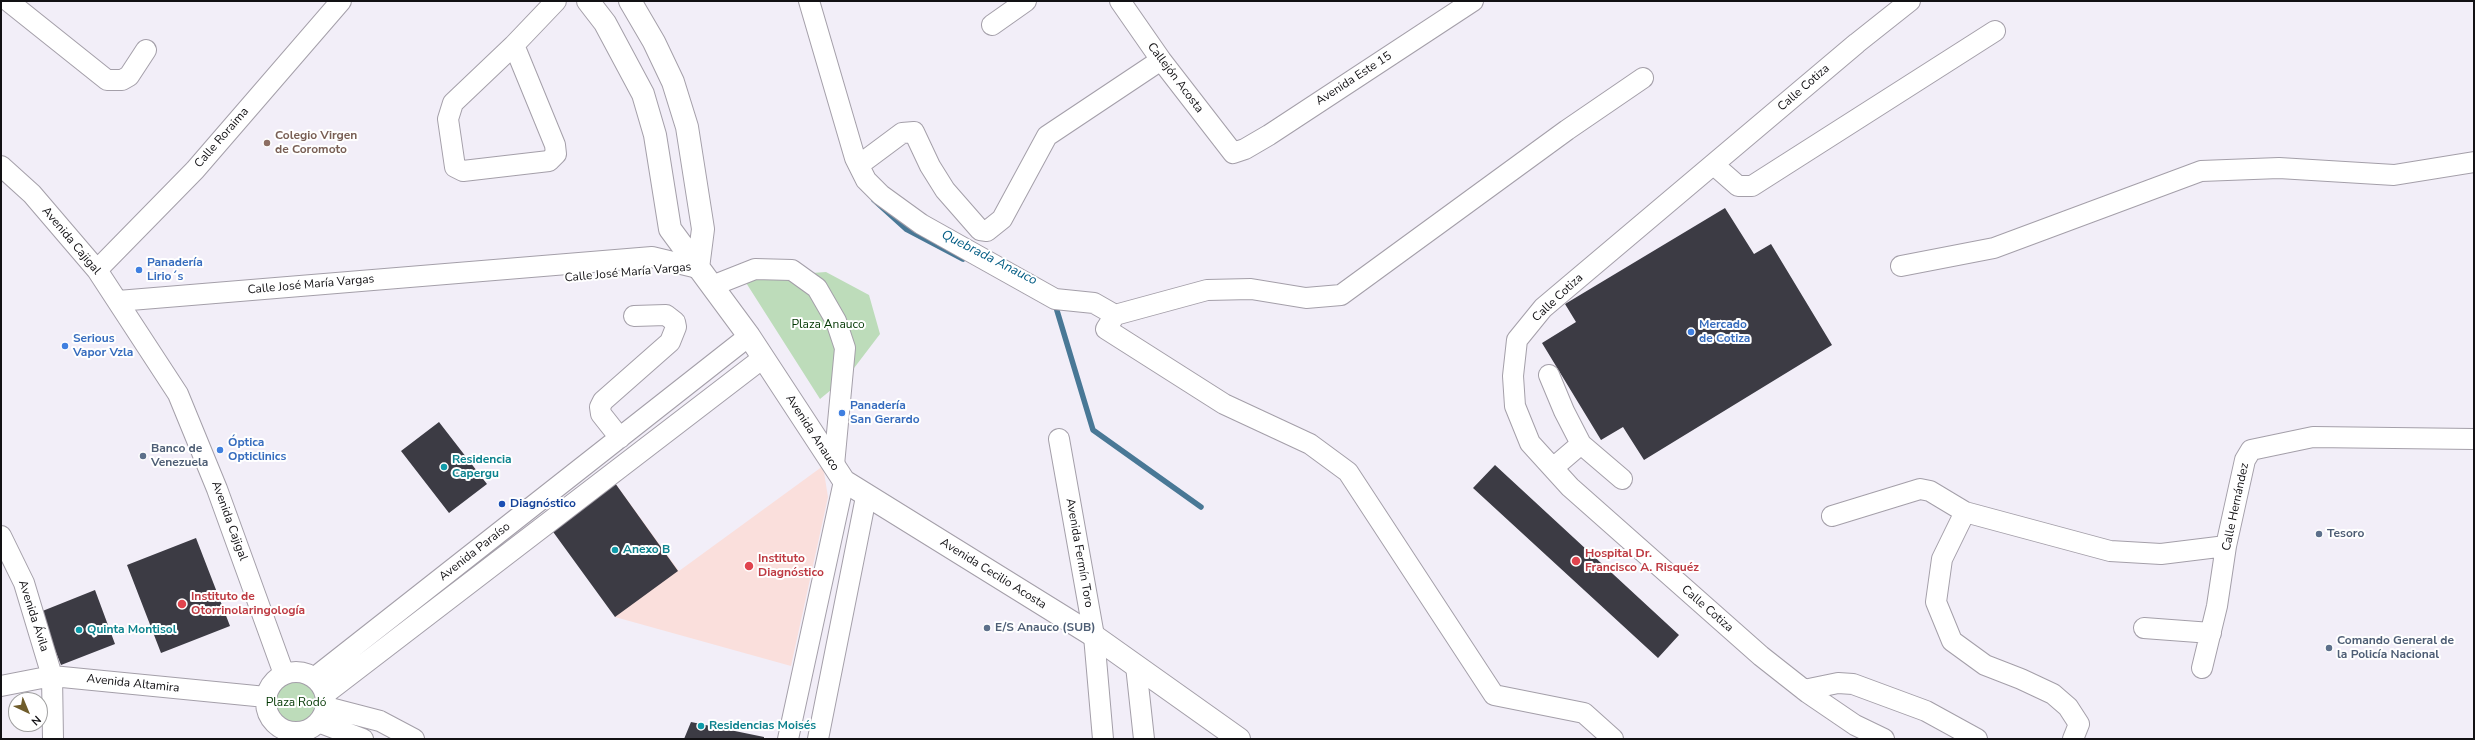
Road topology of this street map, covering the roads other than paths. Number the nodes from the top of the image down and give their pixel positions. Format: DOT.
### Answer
graph roads {
  1 [pos="8,1"];
  2 [pos="341,1"];
  3 [pos="556,1"];
  4 [pos="588,1"];
  5 [pos="630,1"];
  6 [pos="809,1"];
  7 [pos="1026,1"];
  8 [pos="1910,1"];
  9 [pos="1469,2"];
  10 [pos="1124,7"];
  11 [pos="992,25"];
  12 [pos="1995,31"];
  13 [pos="514,46"];
  14 [pos="146,50"];
  15 [pos="1161,60"];
  16 [pos="1643,78"];
  17 [pos="1233,153"];
  18 [pos="2474,162"];
  19 [pos="1714,164"];
  20 [pos="859,165"];
  21 [pos="1,166"];
  22 [pos="1901,266"];
  23 [pos="698,268"];
  24 [pos="97,270"];
  25 [pos="712,286"];
  26 [pos="123,307"];
  27 [pos="1115,315"];
  28 [pos="634,316"];
  29 [pos="749,336"];
  30 [pos="763,358"];
  31 [pos="1549,375"];
  32 [pos="620,438"];
  33 [pos="1059,439"];
  34 [pos="2474,439"];
  35 [pos="1581,444"];
  36 [pos="1553,468"];
  37 [pos="839,473"];
  38 [pos="1622,479"];
  39 [pos="866,497"];
  40 [pos="1965,512"];
  41 [pos="1832,516"];
  42 [pos="1,536"];
  43 [pos="2226,546"];
  44 [pos="2144,628"];
  45 [pos="2211,633"];
  46 [pos="1094,636"];
  47 [pos="1136,666"];
  48 [pos="2202,668"];
  49 [pos="284,674"];
  50 [pos="52,676"];
  51 [pos="1,686"];
  52 [pos="1804,690"];
  53 [pos="266,697"];
  54 [pos="316,712"];
  55 [pos="286,735"];
  56 [pos="53,739"];
  57 [pos="363,739"];
  58 [pos="414,739"];
  59 [pos="788,739"];
  60 [pos="818,739"];
  61 [pos="1103,739"];
  62 [pos="1144,739"];
  63 [pos="1239,739"];
  64 [pos="1614,739"];
  65 [pos="1884,739"];
  66 [pos="1977,739"];
  67 [pos="2073,739"];
  1 -- 14 [label="street"];
  2 -- 24 [label="street, Calle Roraima"];
  3 -- 13 [label="street"];
  4 -- 23 [label="main road, Avenida Anauco"];
  5 -- 23 [label="main road"];
  6 -- 20 [label="street"];
  7 -- 11 [label="street"];
  8 -- 19 [label="street, Calle Cotiza"];
  9 -- 17 [label="street, Avenida Este 15"];
  10 -- 15 [label="street, Callejón Acosta"];
  12 -- 19 [label="street"];
  13 -- 13 [label="street"];
  15 -- 17 [label="street, Callejón Acosta"];
  15 -- 20 [label="street"];
  16 -- 27 [label="street"];
  18 -- 22 [label="street"];
  19 -- 36 [label="street, Calle Cotiza"];
  20 -- 27 [label="street"];
  21 -- 24 [label="street, Avenida Cajigal"];
  23 -- 25 [label="main road, Avenida Anauco"];
  23 -- 26 [label="street, Calle José María Vargas"];
  24 -- 26 [label="street, Avenida Cajigal"];
  25 -- 29 [label="main road, Avenida Anauco"];
  25 -- 37 [label="street"];
  26 -- 49 [label="street, Avenida Cajigal"];
  27 -- 64 [label="street"];
  28 -- 32 [label="street"];
  29 -- 30 [label="main road, Avenida Anauco"];
  29 -- 32 [label="street, Avenida Paraíso"];
  30 -- 37 [label="main road, Avenida Anauco"];
  30 -- 54 [label="street, Avenida Paraíso"];
  31 -- 35 [label="street"];
  32 -- 54 [label="street, Avenida Paraíso"];
  33 -- 46 [label="street, Avenida Fermín Toro"];
  34 -- 43 [label="street, Calle Hernández"];
  35 -- 36 [label="street"];
  35 -- 38 [label="street"];
  36 -- 52 [label="street, Calle Cotiza"];
  37 -- 39 [label="main road, Avenida Cecilio Acosta"];
  37 -- 59 [label="street, Avenida Anauco"];
  39 -- 46 [label="main road, Avenida Cecilio Acosta"];
  39 -- 60 [label="street"];
  40 -- 41 [label="street"];
  40 -- 43 [label="street"];
  40 -- 67 [label="street"];
  42 -- 50 [label="street, Avenida Ávila"];
  43 -- 45 [label="street, Calle Hernández"];
  44 -- 45 [label="street"];
  45 -- 48 [label="street, Calle Hernández"];
  46 -- 47 [label="main road, Avenida Cecilio Acosta"];
  46 -- 61 [label="street, Avenida Fermín Toro"];
  47 -- 62 [label="street"];
  47 -- 63 [label="main road, Avenida Cecilio Acosta"];
  49 -- 53 [label="street"];
  49 -- 54 [label="street"];
  50 -- 51 [label="street, Avenida Altamira"];
  50 -- 53 [label="street, Avenida Altamira"];
  50 -- 56 [label="street, Avenida Ávila"];
  52 -- 65 [label="street, Calle Cotiza"];
  52 -- 66 [label="street"];
  53 -- 55 [label="street"];
  54 -- 55 [label="street"];
  54 -- 57 [label="street"];
  54 -- 58 [label="street"];
}
